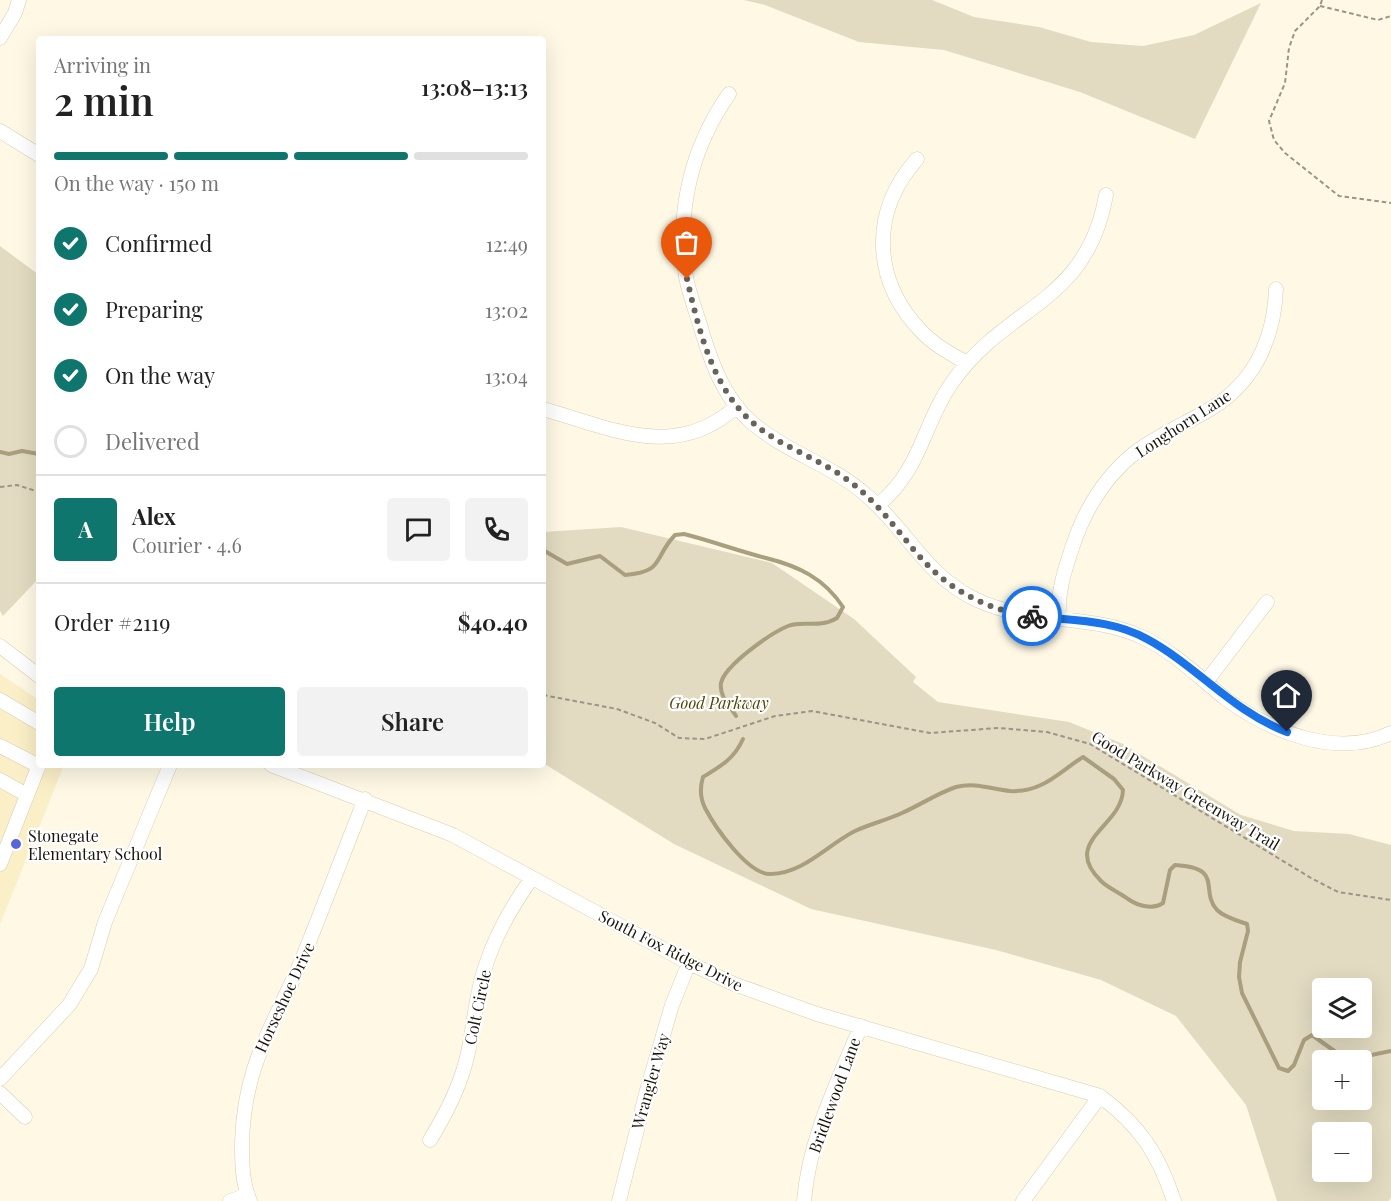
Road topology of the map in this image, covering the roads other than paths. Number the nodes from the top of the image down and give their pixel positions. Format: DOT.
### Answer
graph roads {
  1 [pos="19,0"];
  2 [pos="0,38"];
  3 [pos="729,94"];
  4 [pos="0,130"];
  5 [pos="36,153"];
  6 [pos="917,159"];
  7 [pos="1106,195"];
  8 [pos="1276,289"];
  9 [pos="967,363"];
  10 [pos="737,406"];
  11 [pos="546,410"];
  12 [pos="878,505"];
  13 [pos="1267,602"];
  14 [pos="1059,619"];
  15 [pos="0,646"];
  16 [pos="36,674"];
  17 [pos="1206,682"];
  18 [pos="0,700"];
  19 [pos="36,721"];
  20 [pos="1391,733"];
  21 [pos="0,746"];
  22 [pos="36,764"];
  23 [pos="38,768"];
  24 [pos="169,768"];
  25 [pos="279,768"];
  26 [pos="0,780"];
  27 [pos="27,795"];
  28 [pos="365,800"];
  29 [pos="0,864"];
  30 [pos="532,878"];
  31 [pos="689,963"];
  32 [pos="861,1026"];
  33 [pos="0,1079"];
  34 [pos="0,1093"];
  35 [pos="1100,1095"];
  36 [pos="25,1117"];
  37 [pos="430,1140"];
  38 [pos="249,1198"];
  39 [pos="230,1201"];
  40 [pos="620,1201"];
  41 [pos="804,1201"];
  42 [pos="1023,1201"];
  43 [pos="1174,1201"];
  1 -- 2 [label="street"];
  3 -- 10 [label="street"];
  4 -- 5 [label="street"];
  6 -- 9 [label="street"];
  7 -- 9 [label="street"];
  8 -- 14 [label="street, Longhorn Lane"];
  9 -- 12 [label="street"];
  10 -- 11 [label="street"];
  10 -- 12 [label="street"];
  12 -- 14 [label="street"];
  13 -- 17 [label="street"];
  14 -- 17 [label="street"];
  15 -- 16 [label="street"];
  17 -- 20 [label="street"];
  18 -- 19 [label="street"];
  21 -- 22 [label="street"];
  23 -- 27 [label="street"];
  24 -- 33 [label="street"];
  25 -- 28 [label="street, South Fox Ridge Drive"];
  26 -- 27 [label="street"];
  27 -- 29 [label="street"];
  28 -- 30 [label="street, South Fox Ridge Drive"];
  28 -- 38 [label="street, Horseshoe Drive"];
  30 -- 31 [label="street, South Fox Ridge Drive"];
  30 -- 37 [label="street, Colt Circle"];
  31 -- 32 [label="street, South Fox Ridge Drive"];
  31 -- 40 [label="street, Wrangler Way"];
  32 -- 35 [label="street, South Fox Ridge Drive"];
  32 -- 41 [label="street, Bridlewood Lane"];
  34 -- 36 [label="street"];
  35 -- 42 [label="street"];
  35 -- 43 [label="street, South Fox Ridge Drive"];
  38 -- 39 [label="street"];
}
